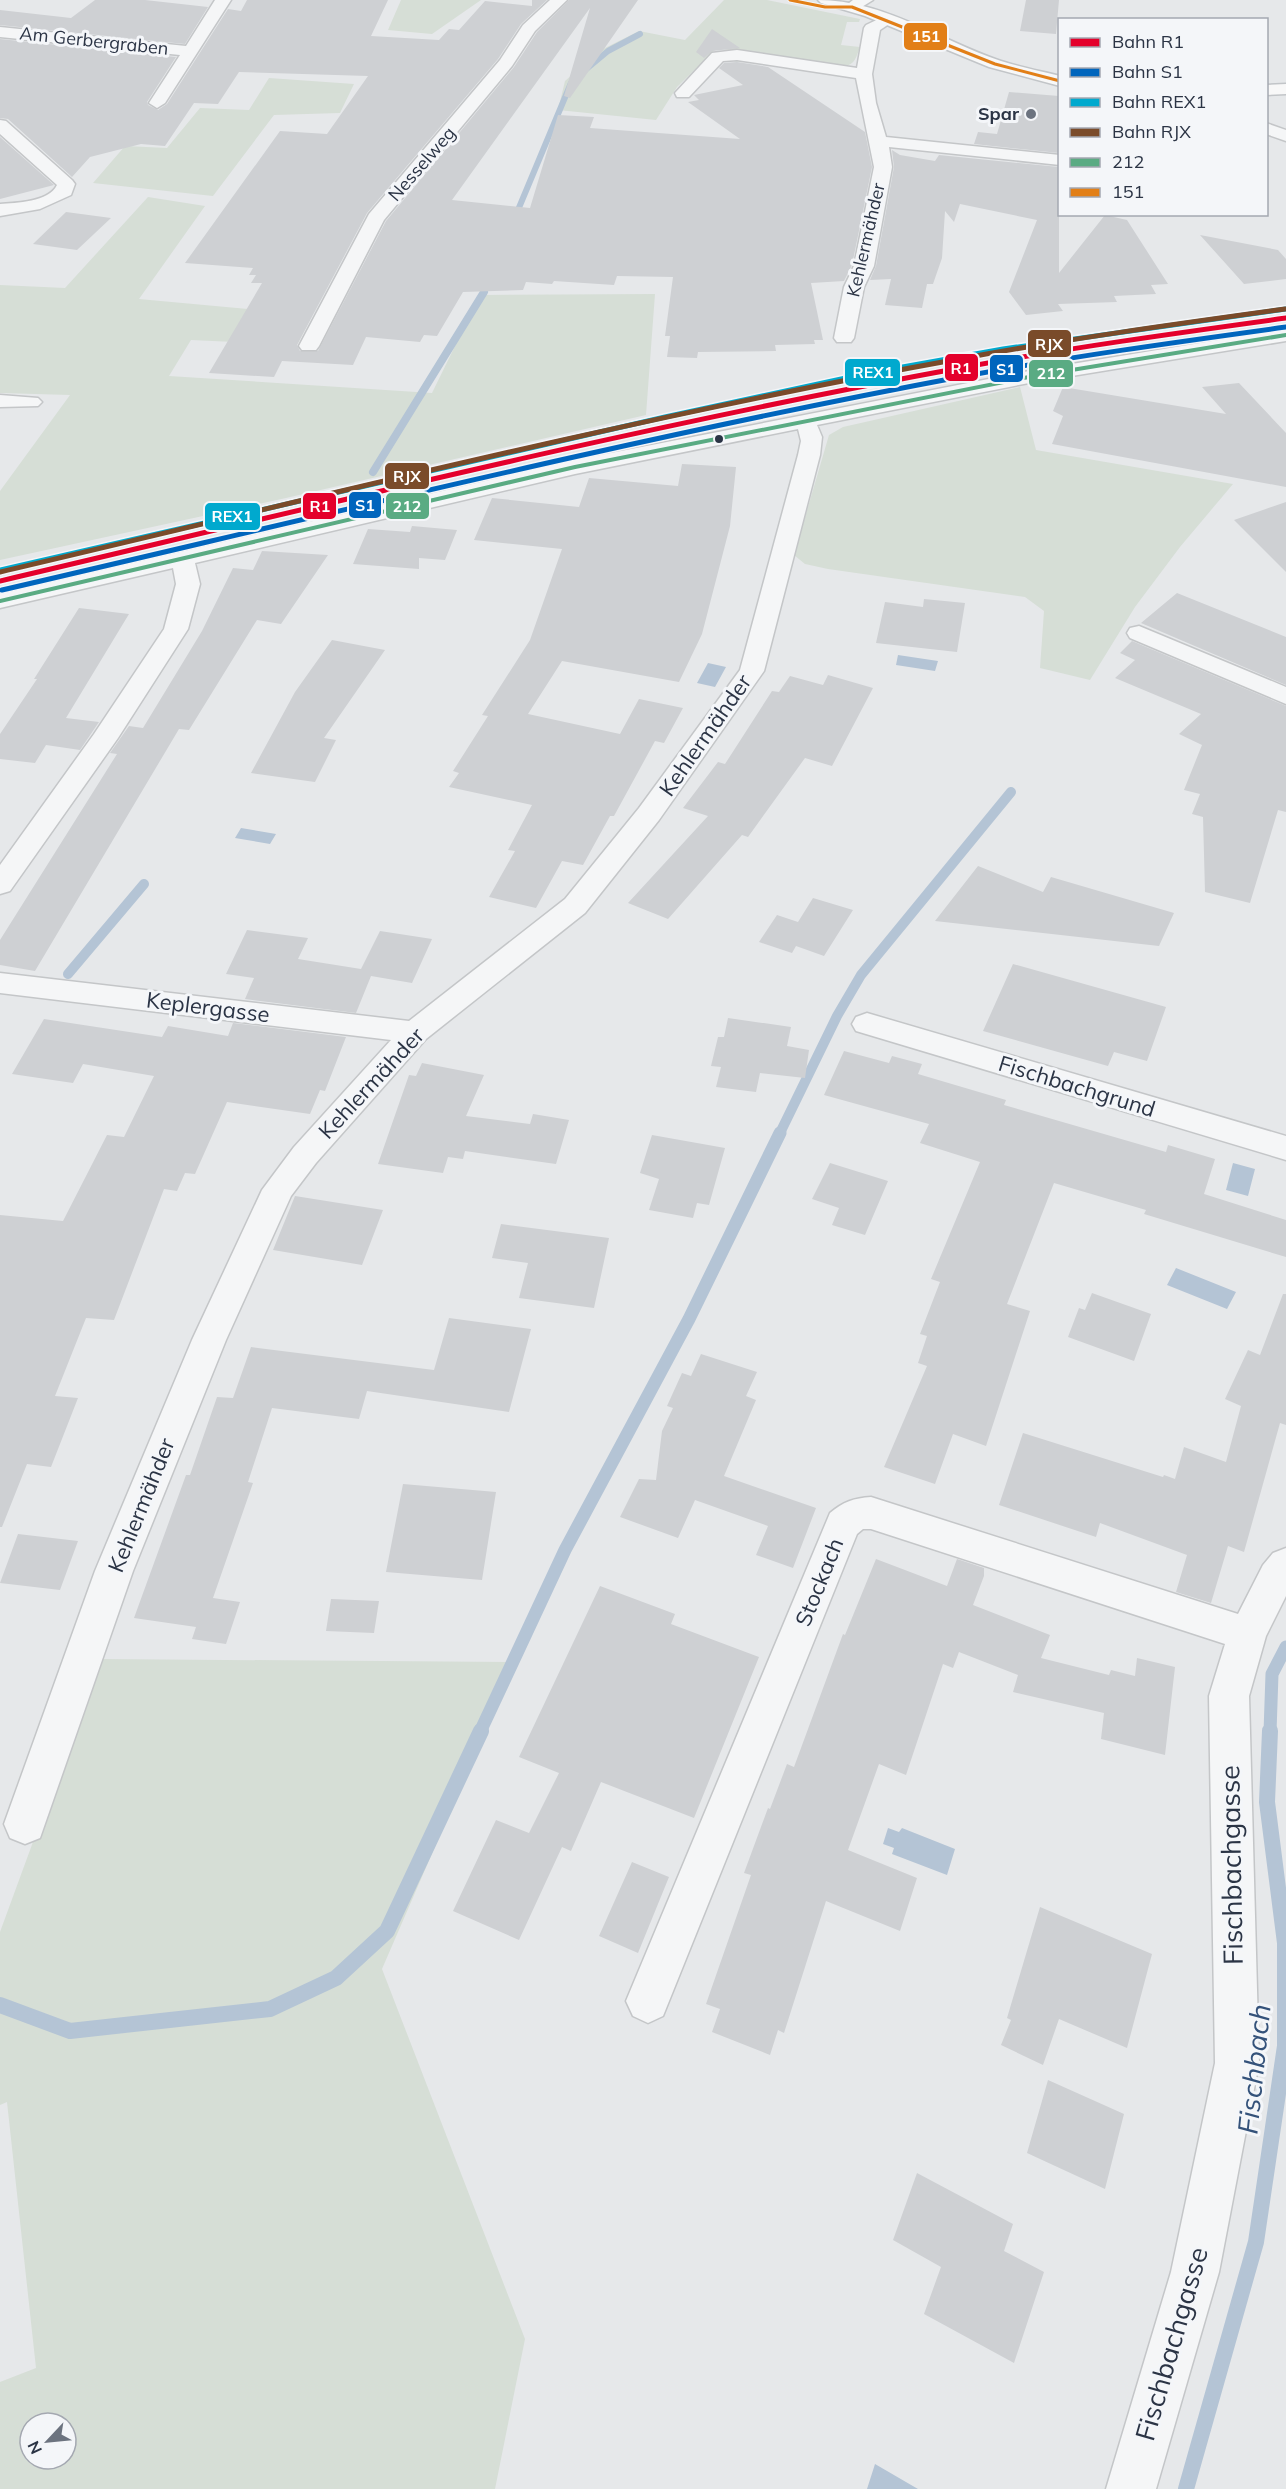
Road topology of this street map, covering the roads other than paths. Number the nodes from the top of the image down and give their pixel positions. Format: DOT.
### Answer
graph roads {
  1 [pos="223,0"];
  2 [pos="559,0"];
  3 [pos="826,0"];
  4 [pos="859,3"];
  5 [pos="887,20"];
  6 [pos="0,32"];
  7 [pos="188,51"];
  8 [pos="864,74"];
  9 [pos="1058,81"];
  10 [pos="1286,89"];
  11 [pos="1268,90"];
  12 [pos="683,93"];
  13 [pos="157,104"];
  14 [pos="0,125"];
  15 [pos="1268,129"];
  16 [pos="1286,136"];
  17 [pos="879,141"];
  18 [pos="1058,160"];
  19 [pos="0,210"];
  20 [pos="1286,335"];
  21 [pos="844,338"];
  22 [pos="309,346"];
  23 [pos="0,401"];
  24 [pos="31,402"];
  25 [pos="803,421"];
  26 [pos="182,558"];
  27 [pos="0,601"];
  28 [pos="1139,633"];
  29 [pos="1286,696"];
  30 [pos="0,885"];
  31 [pos="0,983"];
  32 [pos="867,1024"];
  33 [pos="415,1032"];
  34 [pos="1286,1148"];
  35 [pos="1286,1565"];
  36 [pos="1247,1634"];
  37 [pos="25,1824"];
  38 [pos="648,2001"];
  39 [pos="1131,2489"];
  1 -- 7 [label="street, Am Gerbergraben"];
  2 -- 22 [label="street, Nesselweg"];
  3 -- 4 [label="main road"];
  4 -- 5 [label="main road"];
  5 -- 8 [label="street, Kehlermähder"];
  5 -- 9 [label="main road"];
  6 -- 7 [label="street, Am Gerbergraben"];
  7 -- 13 [label="street, Am Gerbergraben"];
  8 -- 12 [label="street"];
  8 -- 17 [label="street, Kehlermähder"];
  10 -- 11 [label="main road"];
  14 -- 19 [label="street"];
  15 -- 16 [label="street"];
  17 -- 18 [label="street"];
  17 -- 21 [label="street, Kehlermähder"];
  20 -- 25 [label="street"];
  23 -- 24 [label="street"];
  25 -- 26 [label="street"];
  25 -- 33 [label="street, Kehlermähder"];
  26 -- 27 [label="street"];
  26 -- 30 [label="street"];
  28 -- 29 [label="street"];
  31 -- 33 [label="street, Keplergasse"];
  32 -- 34 [label="street, Fischbachgrund"];
  33 -- 37 [label="street, Kehlermähder"];
  35 -- 36 [label="street, Fischbachgasse"];
  36 -- 38 [label="street, Stockach"];
  36 -- 39 [label="street, Fischbachgasse"];
}
